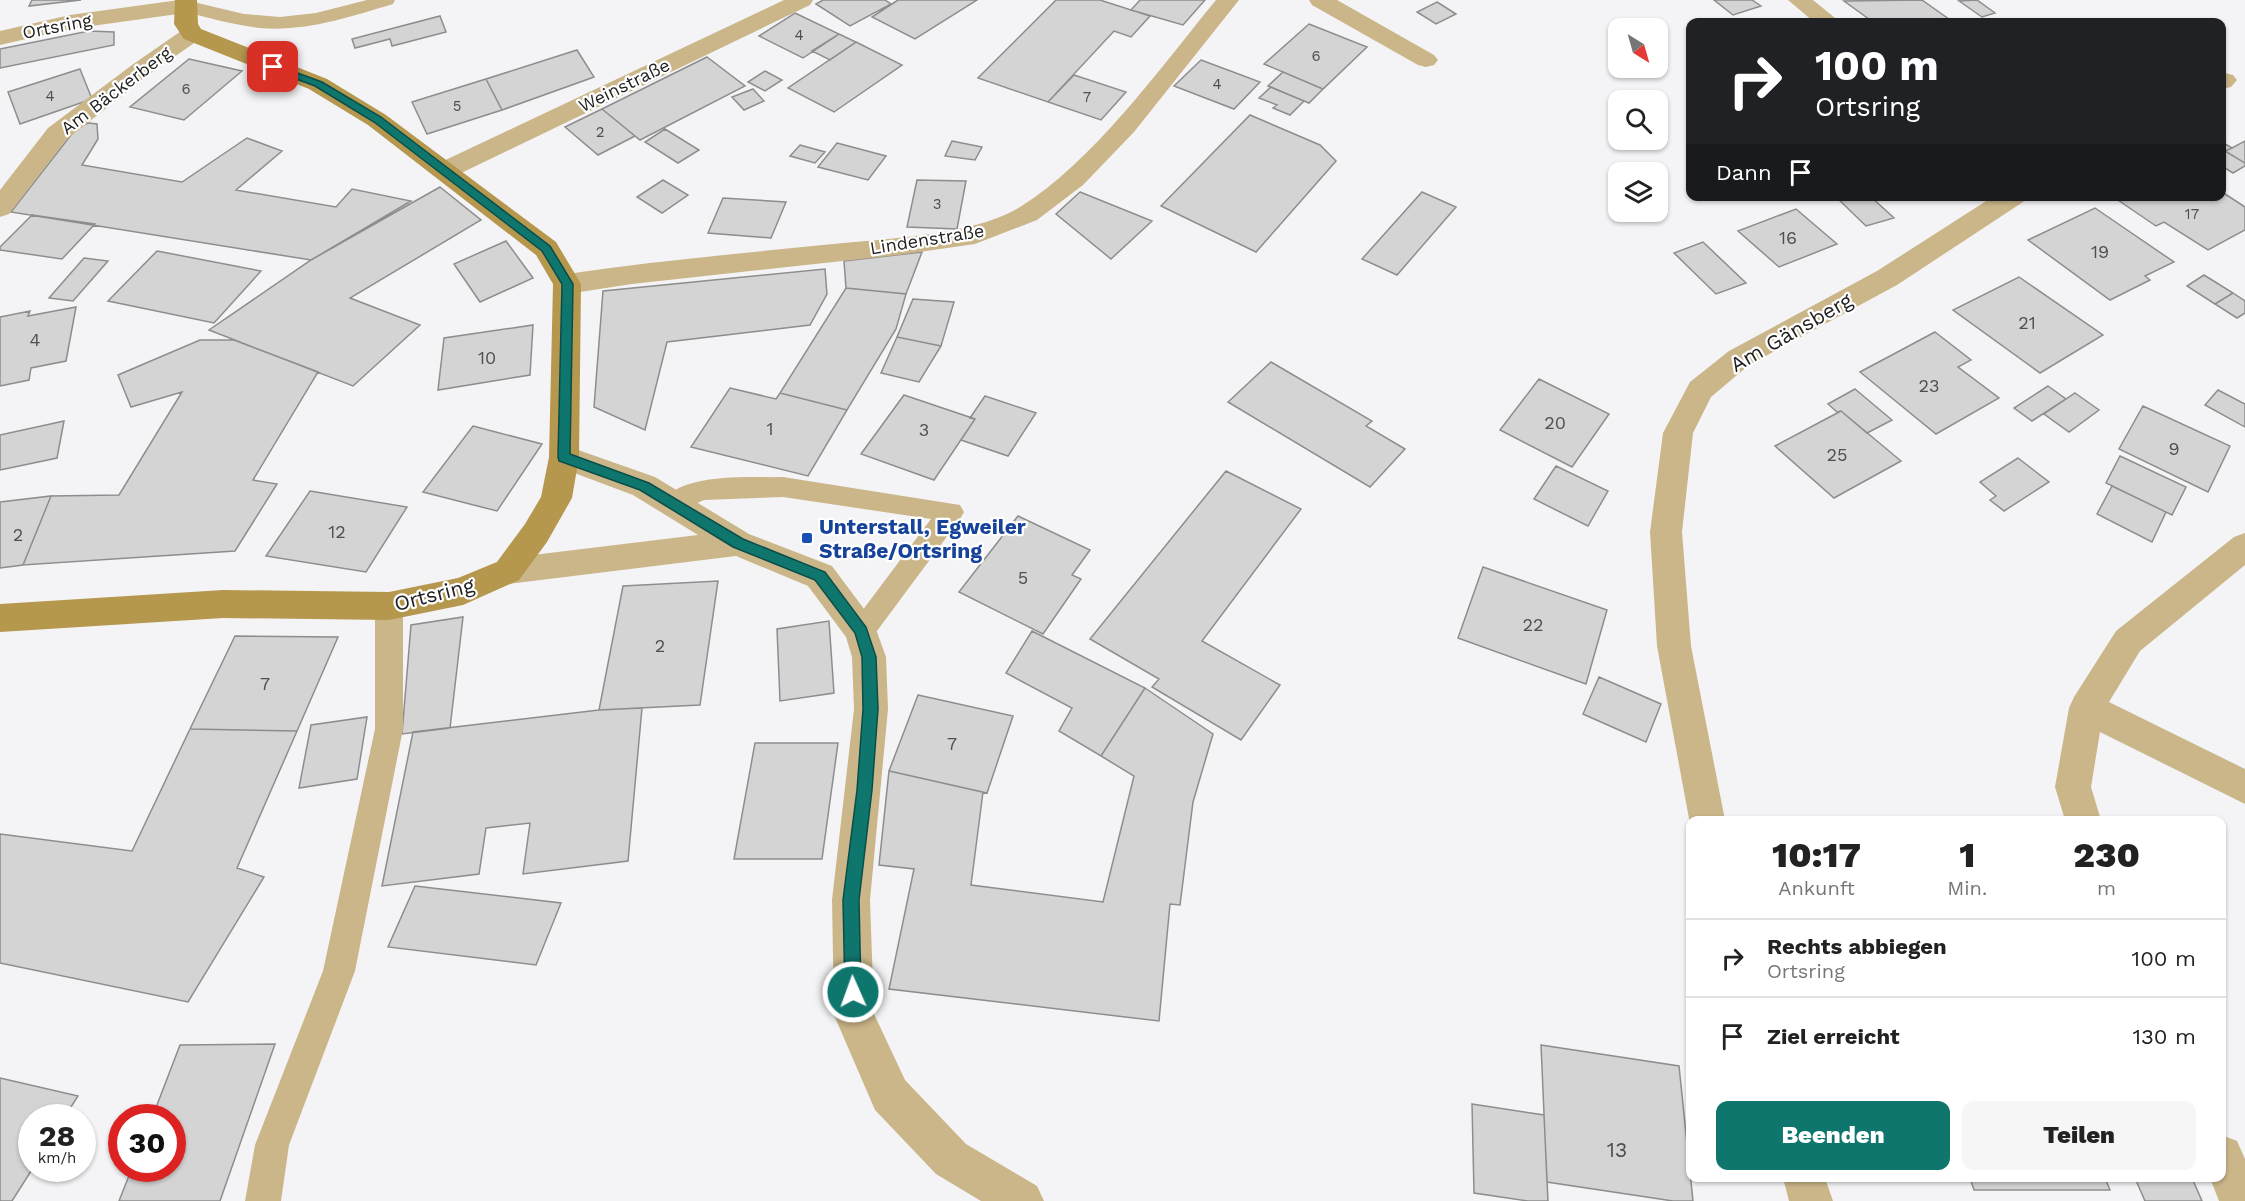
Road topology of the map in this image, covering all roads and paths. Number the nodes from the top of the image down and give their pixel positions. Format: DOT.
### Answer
graph roads {
  1 [pos="386,0"];
  2 [pos="802,0"];
  3 [pos="1228,0"];
  4 [pos="1320,0"];
  5 [pos="1799,0"];
  6 [pos="186,3"];
  7 [pos="1823,18"];
  8 [pos="192,34"];
  9 [pos="0,38"];
  10 [pos="1425,60"];
  11 [pos="446,170"];
  12 [pos="2006,201"];
  13 [pos="0,208"];
  14 [pos="567,284"];
  15 [pos="564,457"];
  16 [pos="675,503"];
  17 [pos="738,543"];
  18 [pos="2245,546"];
  19 [pos="508,571"];
  20 [pos="388,606"];
  21 [pos="0,618"];
  22 [pos="861,631"];
  23 [pos="2086,708"];
  24 [pos="2245,787"];
  25 [pos="1706,816"];
  26 [pos="2082,816"];
  27 [pos="2226,1165"];
  28 [pos="1805,1182"];
  29 [pos="263,1201"];
  30 [pos="1022,1201"];
  31 [pos="1811,1201"];
  32 [pos="2241,1201"];
  1 -- 6 [label="lane"];
  2 -- 11 [label="street, Weinstraße"];
  3 -- 14 [label="street, Lindenstraße"];
  4 -- 10 [label="street"];
  5 -- 7 [label="street"];
  6 -- 8 [label="street"];
  6 -- 9 [label="street, Ortsring"];
  8 -- 11 [label="street"];
  8 -- 13 [label="street, Am Bäckerberg"];
  11 -- 14 [label="street"];
  12 -- 25 [label="street, Am Gänsberg"];
  14 -- 15 [label="street, Ortsring"];
  15 -- 16 [label="street"];
  15 -- 19 [label="street, Ortsring"];
  16 -- 17 [label="street"];
  16 -- 22 [label="lane"];
  17 -- 19 [label="street"];
  17 -- 22 [label="street"];
  18 -- 23 [label="street"];
  19 -- 20 [label="street, Ortsring"];
  20 -- 21 [label="street, Ortsring"];
  20 -- 29 [label="lane"];
  22 -- 30 [label="street"];
  23 -- 24 [label="street"];
  23 -- 26 [label="street"];
  27 -- 32 [label="street"];
  28 -- 31 [label="street"];
}
